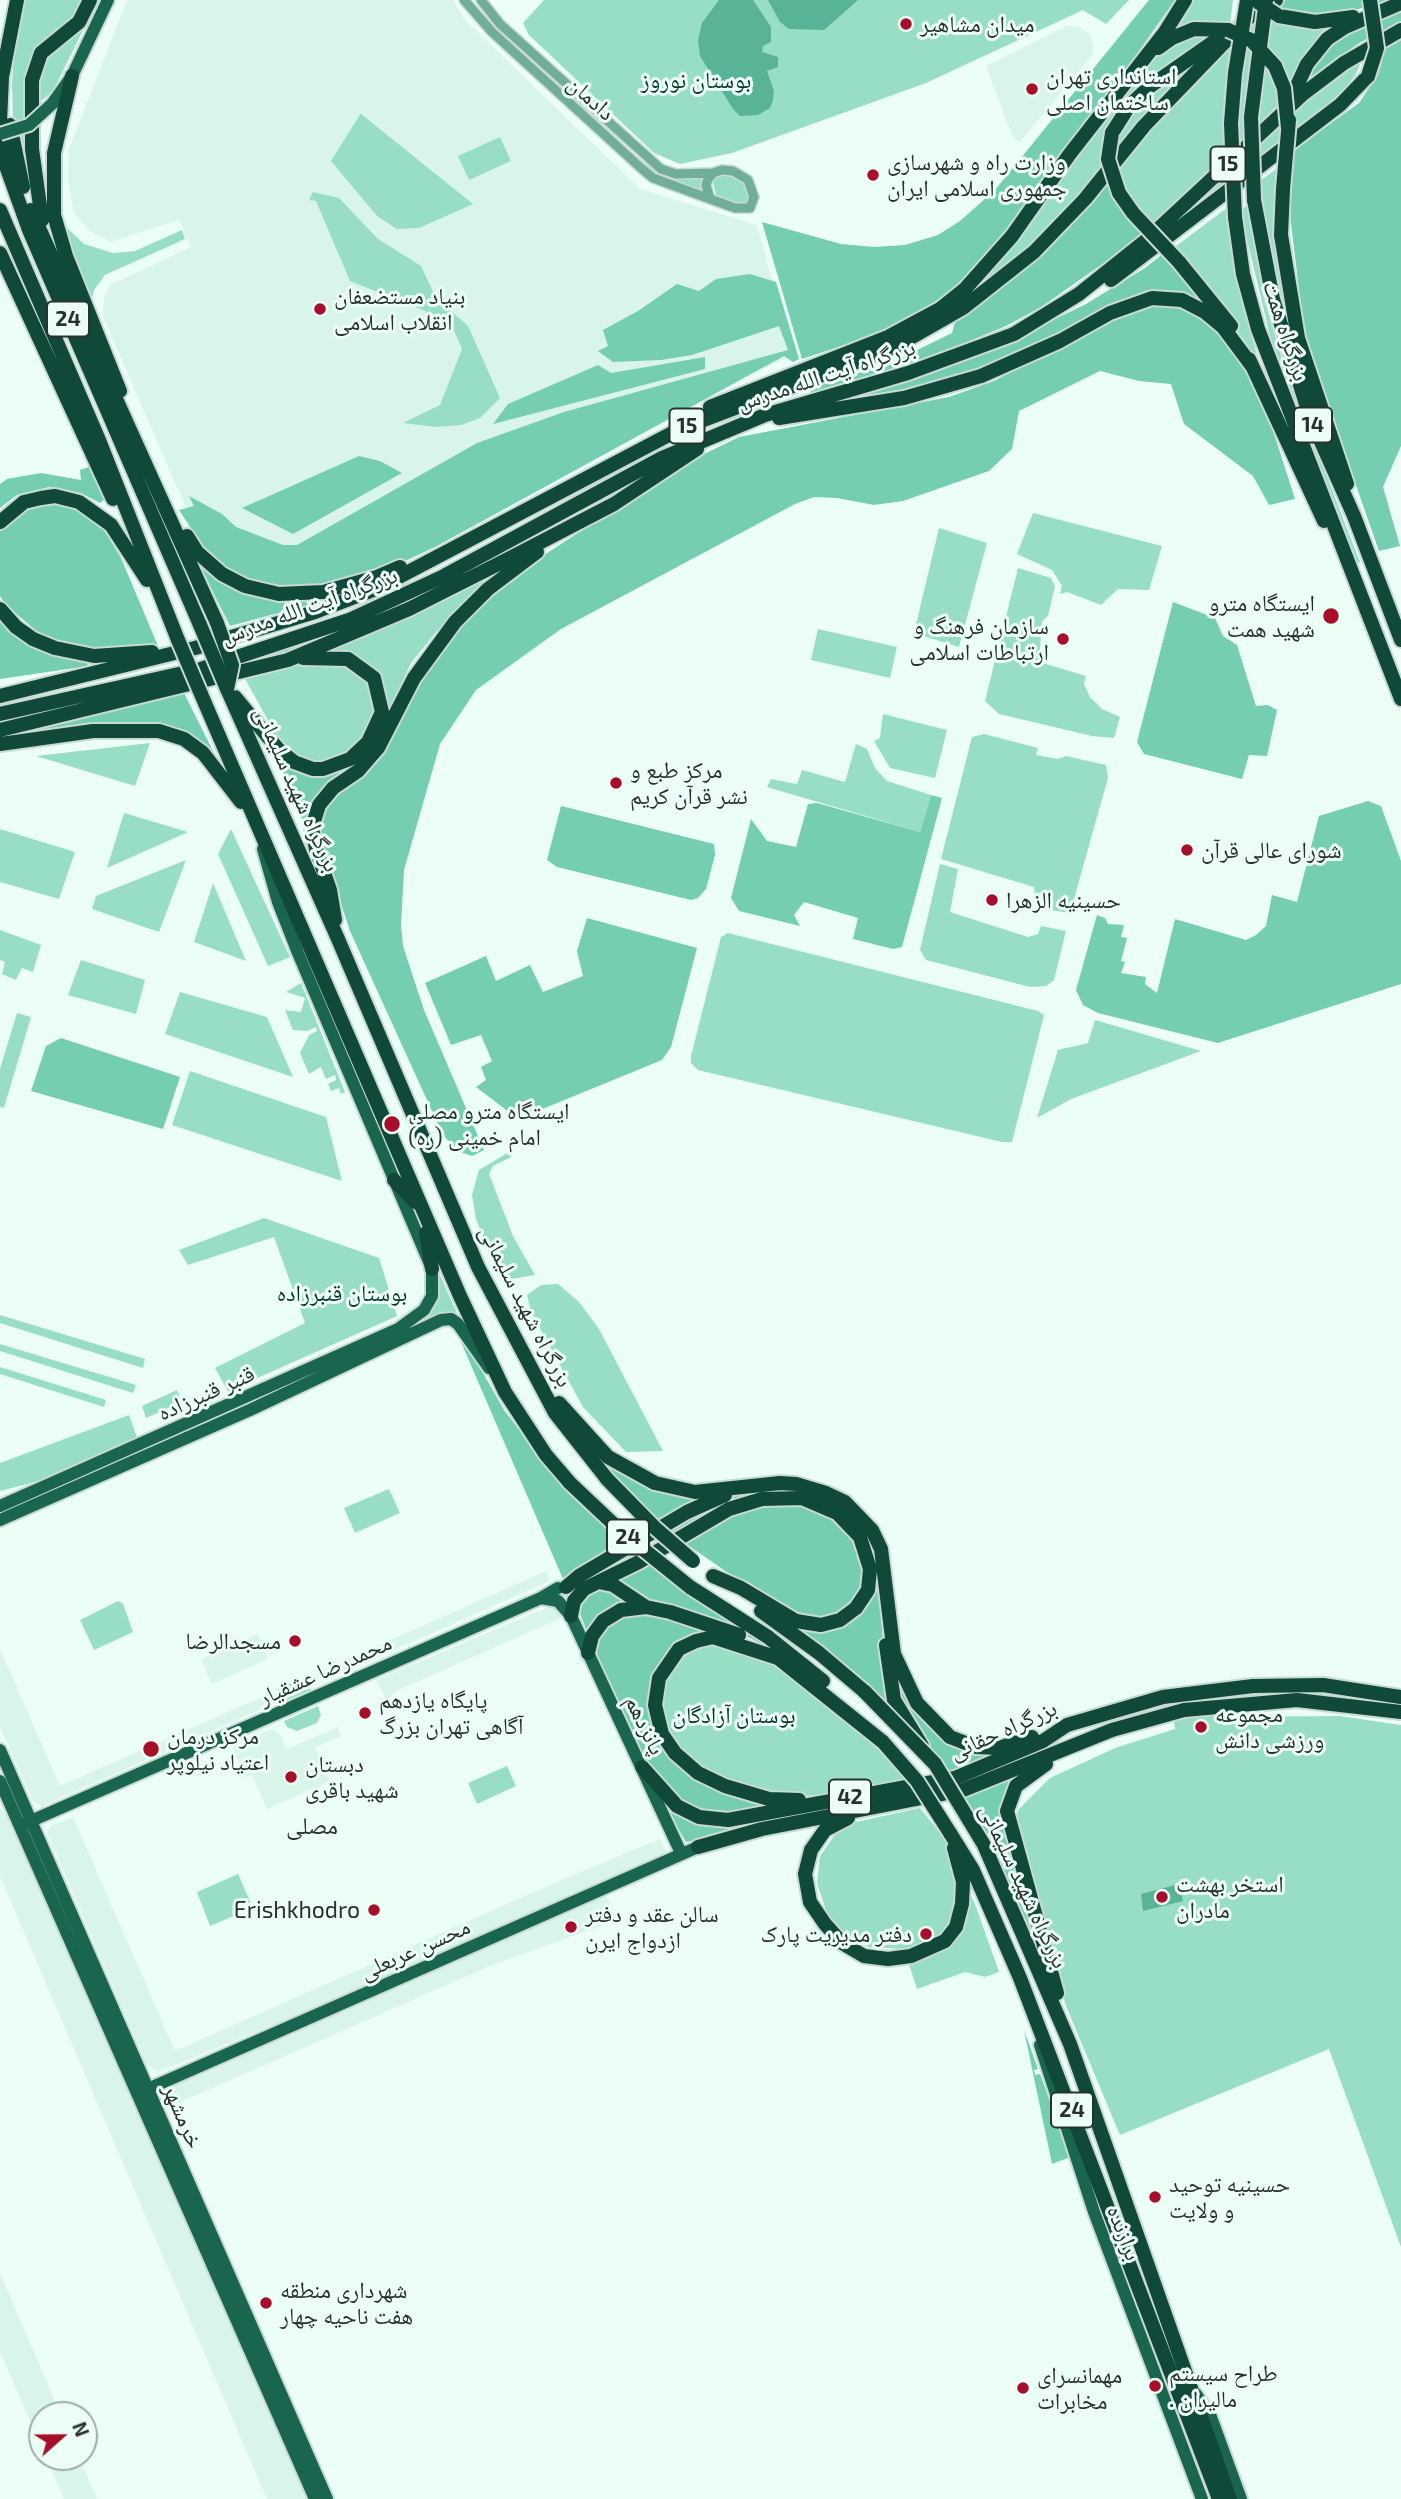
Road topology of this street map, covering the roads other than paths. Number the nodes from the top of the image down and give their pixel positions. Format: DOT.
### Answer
graph roads {
  1 [pos="18,0"];
  2 [pos="90,0"];
  3 [pos="108,0"];
  4 [pos="464,0"];
  5 [pos="481,0"];
  6 [pos="1185,0"];
  7 [pos="1247,0"];
  8 [pos="1255,0"];
  9 [pos="1266,0"];
  10 [pos="1276,0"];
  11 [pos="1370,0"];
  12 [pos="1401,3"];
  13 [pos="490,11"];
  14 [pos="480,19"];
  15 [pos="1247,19"];
  16 [pos="1401,30"];
  17 [pos="7,38"];
  18 [pos="1146,57"];
  19 [pos="72,76"];
  20 [pos="1288,128"];
  21 [pos="0,134"];
  22 [pos="713,173"];
  23 [pos="710,200"];
  24 [pos="0,209"];
  25 [pos="0,253"];
  26 [pos="55,262"];
  27 [pos="1061,307"];
  28 [pos="1252,366"];
  29 [pos="127,423"];
  30 [pos="743,424"];
  31 [pos="680,429"];
  32 [pos="710,438"];
  33 [pos="164,502"];
  34 [pos="1354,516"];
  35 [pos="0,522"];
  36 [pos="578,523"];
  37 [pos="448,552"];
  38 [pos="1348,563"];
  39 [pos="147,580"];
  40 [pos="0,609"];
  41 [pos="178,640"];
  42 [pos="1401,640"];
  43 [pos="195,648"];
  44 [pos="288,660"];
  45 [pos="43,687"];
  46 [pos="0,689"];
  47 [pos="227,689"];
  48 [pos="0,696"];
  49 [pos="1401,699"];
  50 [pos="0,714"];
  51 [pos="0,730"];
  52 [pos="0,744"];
  53 [pos="258,828"];
  54 [pos="338,939"];
  55 [pos="394,1180"];
  56 [pos="423,1210"];
  57 [pos="432,1269"];
  58 [pos="530,1367"];
  59 [pos="505,1392"];
  60 [pos="65,1480"];
  61 [pos="742,1488"];
  62 [pos="0,1497"];
  63 [pos="0,1506"];
  64 [pos="0,1520"];
  65 [pos="713,1576"];
  66 [pos="599,1582"];
  67 [pos="562,1587"];
  68 [pos="584,1589"];
  69 [pos="541,1598"];
  70 [pos="886,1604"];
  71 [pos="646,1607"];
  72 [pos="571,1616"];
  73 [pos="588,1653"];
  74 [pos="778,1658"];
  75 [pos="1401,1697"];
  76 [pos="1401,1712"];
  77 [pos="1067,1725"];
  78 [pos="1086,1741"];
  79 [pos="883,1742"];
  80 [pos="0,1750"];
  81 [pos="935,1764"];
  82 [pos="642,1767"];
  83 [pos="6,1789"];
  84 [pos="836,1799"];
  85 [pos="860,1811"];
  86 [pos="26,1824"];
  87 [pos="950,1833"];
  88 [pos="698,1847"];
  89 [pos="681,1853"];
  90 [pos="1020,1978"];
  91 [pos="1070,2044"];
  92 [pos="143,2091"];
  93 [pos="218,2264"];
  94 [pos="1194,2392"];
  95 [pos="315,2499"];
  96 [pos="327,2499"];
  97 [pos="1202,2499"];
  98 [pos="1219,2499"];
  99 [pos="1230,2499"];
  100 [pos="1241,2499"];
  1 -- 17 [label="highway, بزرگراه شهید سلیمانی / 24"];
  2 -- 26 [label="highway"];
  3 -- 19 [label="main road"];
  4 -- 14 [label="street, دادمان"];
  5 -- 13 [label="street, دادمان"];
  6 -- 18 [label="highway"];
  7 -- 38 [label="highway, بزرگراه همت / 14, bridge"];
  8 -- 12 [label="highway, bridge"];
  9 -- 34 [label="highway, بزرگراه همت / 14, bridge"];
  10 -- 15 [label="highway, بزرگراه آیت الله مدرس / 15"];
  11 -- 27 [label="highway, bridge"];
  12 -- 20 [label="highway, bridge"];
  13 -- 14 [label="street"];
  13 -- 22 [label="street, دادمان"];
  14 -- 23 [label="street, دادمان"];
  15 -- 28 [label="highway, bridge"];
  15 -- 31 [label="highway, بزرگراه آیت الله مدرس / 15"];
  16 -- 27 [label="highway, بزرگراه آیت الله مدرس / 15"];
  17 -- 26 [label="highway"];
  17 -- 47 [label="highway, بزرگراه شهید سلیمانی / 24, bridge"];
  18 -- 20 [label="highway, bridge"];
  18 -- 31 [label="highway"];
  19 -- 21 [label="main road, bridge"];
  19 -- 29 [label="highway"];
  20 -- 34 [label="highway, bridge"];
  22 -- 23 [label="street"];
  22 -- 23 [label="street"];
  24 -- 41 [label="highway, بزرگراه شهید سلیمانی / 24"];
  25 -- 39 [label="highway"];
  26 -- 29 [label="highway"];
  27 -- 30 [label="highway, بزرگراه آیت الله مدرس / 15"];
  28 -- 30 [label="highway"];
  28 -- 38 [label="highway"];
  29 -- 33 [label="highway"];
  30 -- 32 [label="highway, بزرگراه آیت الله مدرس / 15"];
  31 -- 37 [label="highway, بزرگراه آیت الله مدرس / 15"];
  32 -- 36 [label="highway"];
  32 -- 50 [label="highway, بزرگراه آیت الله مدرس / 15"];
  33 -- 37 [label="highway"];
  33 -- 47 [label="highway, bridge"];
  34 -- 42 [label="highway, بزرگراه همت / 14"];
  35 -- 39 [label="highway"];
  36 -- 44 [label="highway"];
  36 -- 54 [label="highway"];
  37 -- 43 [label="highway, بزرگراه آیت الله مدرس / 15"];
  38 -- 49 [label="highway, بزرگراه همت / 14"];
  39 -- 41 [label="highway"];
  40 -- 43 [label="highway"];
  41 -- 53 [label="highway, بزرگراه شهید سلیمانی / 24, bridge"];
  43 -- 45 [label="highway, بزرگراه آیت الله مدرس / 15"];
  44 -- 47 [label="highway"];
  44 -- 51 [label="highway"];
  45 -- 46 [label="main road"];
  45 -- 48 [label="highway, بزرگراه آیت الله مدرس / 15"];
  47 -- 54 [label="highway, بزرگراه شهید سلیمانی / 24"];
  52 -- 53 [label="highway"];
  53 -- 55 [label="main road"];
  53 -- 56 [label="highway, بزرگراه شهید سلیمانی / 24"];
  54 -- 58 [label="highway, بزرگراه شهید سلیمانی / 24"];
  55 -- 56 [label="highway"];
  55 -- 57 [label="main road"];
  56 -- 57 [label="highway"];
  56 -- 59 [label="highway, بزرگراه شهید سلیمانی / 24"];
  57 -- 60 [label="main road, قنبر قنبرزاده"];
  58 -- 61 [label="highway"];
  58 -- 65 [label="highway, بزرگراه شهید سلیمانی / 24, bridge"];
  59 -- 64 [label="main road, قنبر قنبرزاده"];
  59 -- 79 [label="highway, بزرگراه شهید سلیمانی / 24, bridge"];
  60 -- 62 [label="main road"];
  60 -- 63 [label="main road, قنبر قنبرزاده"];
  61 -- 67 [label="highway"];
  61 -- 70 [label="highway"];
  65 -- 66 [label="highway"];
  65 -- 81 [label="highway, بزرگراه شهید سلیمانی / 24, bridge"];
  66 -- 68 [label="highway"];
  66 -- 71 [label="highway"];
  67 -- 68 [label="highway"];
  67 -- 69 [label="main road, محمدرضا عشقیار"];
  68 -- 72 [label="highway"];
  69 -- 72 [label="main road"];
  69 -- 86 [label="main road, محمدرضا عشقیار"];
  70 -- 77 [label="highway"];
  70 -- 81 [label="highway"];
  71 -- 73 [label="highway"];
  71 -- 74 [label="highway"];
  72 -- 73 [label="main road, پانزدهم"];
  73 -- 82 [label="main road, پانزدهم"];
  74 -- 79 [label="highway"];
  74 -- 84 [label="highway"];
  75 -- 77 [label="highway, بزرگراه حقانی / 42"];
  76 -- 78 [label="highway, بزرگراه حقانی / 42"];
  77 -- 84 [label="highway, بزرگراه حقانی / 42"];
  78 -- 85 [label="highway, بزرگراه حقانی / 42"];
  78 -- 91 [label="highway"];
  79 -- 87 [label="highway, بزرگراه شهید سلیمانی / 24, bridge"];
  80 -- 83 [label="main road, خرمشهر"];
  81 -- 91 [label="highway, بزرگراه شهید سلیمانی / 24, bridge"];
  82 -- 84 [label="highway, بزرگراه حقانی / 42"];
  82 -- 89 [label="main road, پانزدهم"];
  83 -- 86 [label="main road, خرمشهر"];
  85 -- 87 [label="highway"];
  85 -- 88 [label="highway, بزرگراه حقانی / 42"];
  86 -- 92 [label="main road, خرمشهر"];
  87 -- 90 [label="highway, بزرگراه شهید سلیمانی / 24"];
  88 -- 89 [label="main road, محسن عربعلی"];
  89 -- 92 [label="main road, محسن عربعلی"];
  90 -- 97 [label="main road, برازنده"];
  90 -- 98 [label="highway, بزرگراه شهید سلیمانی / 24"];
  91 -- 94 [label="highway, بزرگراه شهید سلیمانی / 24"];
  92 -- 93 [label="main road, خرمشهر"];
  93 -- 95 [label="main road, خرمشهر"];
  93 -- 96 [label="main road, خرمشهر"];
  94 -- 99 [label="highway, بزرگراه شهید سلیمانی / 24"];
  94 -- 100 [label="main road"];
}
